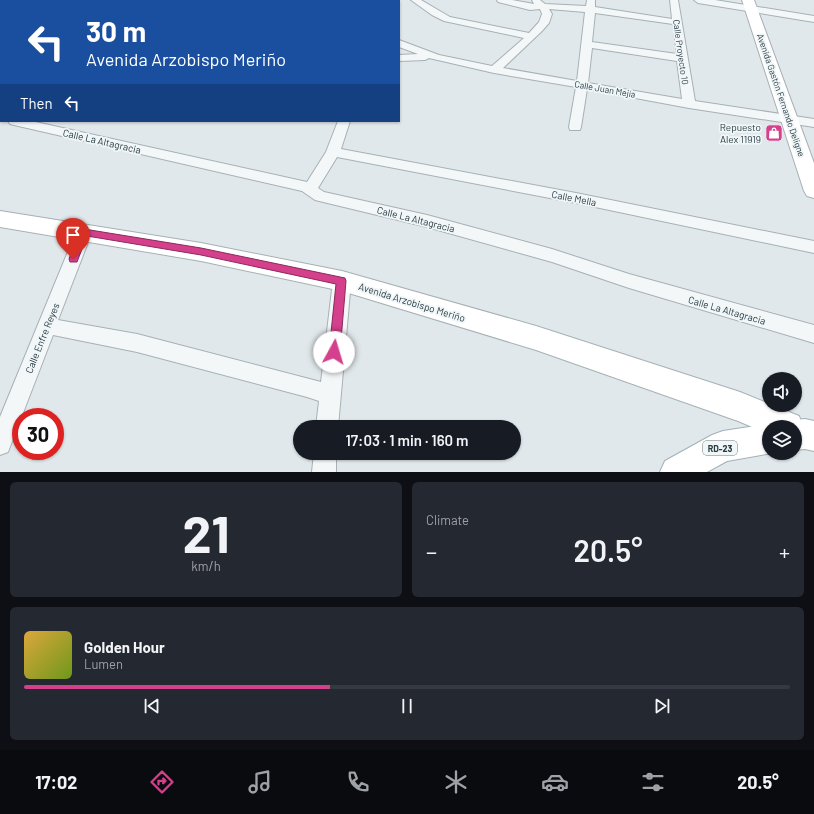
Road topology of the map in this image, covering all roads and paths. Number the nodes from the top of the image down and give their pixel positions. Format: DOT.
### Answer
graph roads {
  1 [pos="415,0"];
  2 [pos="501,0"];
  3 [pos="535,0"];
  4 [pos="674,0"];
  5 [pos="698,0"];
  6 [pos="750,4"];
  7 [pos="591,5"];
  8 [pos="544,6"];
  9 [pos="814,19"];
  10 [pos="676,22"];
  11 [pos="530,36"];
  12 [pos="400,43"];
  13 [pos="587,44"];
  14 [pos="400,58"];
  15 [pos="435,58"];
  16 [pos="681,58"];
  17 [pos="494,70"];
  18 [pos="583,86"];
  19 [pos="689,104"];
  20 [pos="788,120"];
  21 [pos="22,122"];
  22 [pos="344,122"];
  23 [pos="814,124"];
  24 [pos="575,127"];
  25 [pos="333,152"];
  26 [pos="810,170"];
  27 [pos="310,189"];
  28 [pos="814,191"];
  29 [pos="0,219"];
  30 [pos="84,232"];
  31 [pos="814,247"];
  32 [pos="342,281"];
  33 [pos="47,326"];
  34 [pos="814,334"];
  35 [pos="330,395"];
  36 [pos="328,420"];
  37 [pos="770,420"];
  38 [pos="762,440"];
  39 [pos="0,444"];
  40 [pos="325,460"];
  41 [pos="324,472"];
  42 [pos="676,472"];
  1 -- 11 [label="street"];
  2 -- 8 [label="street"];
  3 -- 8 [label="street"];
  4 -- 10 [label="street, Calle Proyecto 10"];
  5 -- 6 [label="street"];
  6 -- 9 [label="street"];
  6 -- 20 [label="street, Avenida Gastón Fernando Deligne"];
  7 -- 8 [label="street"];
  7 -- 10 [label="street"];
  7 -- 13 [label="street"];
  8 -- 11 [label="street"];
  10 -- 16 [label="street, Calle Proyecto 10"];
  11 -- 17 [label="street"];
  12 -- 15 [label="street, Calle Juan Mejía"];
  13 -- 16 [label="street"];
  13 -- 18 [label="street"];
  14 -- 15 [label="street"];
  15 -- 17 [label="street, Calle Juan Mejía"];
  16 -- 19 [label="street, Calle Proyecto 10"];
  17 -- 18 [label="street, Calle Juan Mejía"];
  18 -- 19 [label="street, Calle Juan Mejía"];
  18 -- 24 [label="street"];
  19 -- 20 [label="street, Calle Juan Mejía"];
  20 -- 23 [label="street, Calle Juan Mejía"];
  20 -- 26 [label="street, Avenida Gastón Fernando Deligne"];
  21 -- 27 [label="street, Calle La Altagracia"];
  22 -- 25 [label="street"];
  25 -- 27 [label="street"];
  25 -- 31 [label="street, Calle Mella"];
  26 -- 28 [label="street, Avenida Gastón Fernando Deligne"];
  27 -- 34 [label="street, Calle La Altagracia"];
  29 -- 30 [label="street, Avenida Arzobispo Meriño"];
  30 -- 32 [label="street, Avenida Arzobispo Meriño"];
  30 -- 33 [label="street, Calle Enfre Reyes"];
  32 -- 35 [label="street"];
  32 -- 37 [label="street, Avenida Arzobispo Meriño"];
  33 -- 35 [label="street"];
  33 -- 39 [label="street, Calle Enfre Reyes"];
  35 -- 36 [label="street"];
  38 -- 42 [label="street, RD-23"];
  40 -- 41 [label="street"];
}
